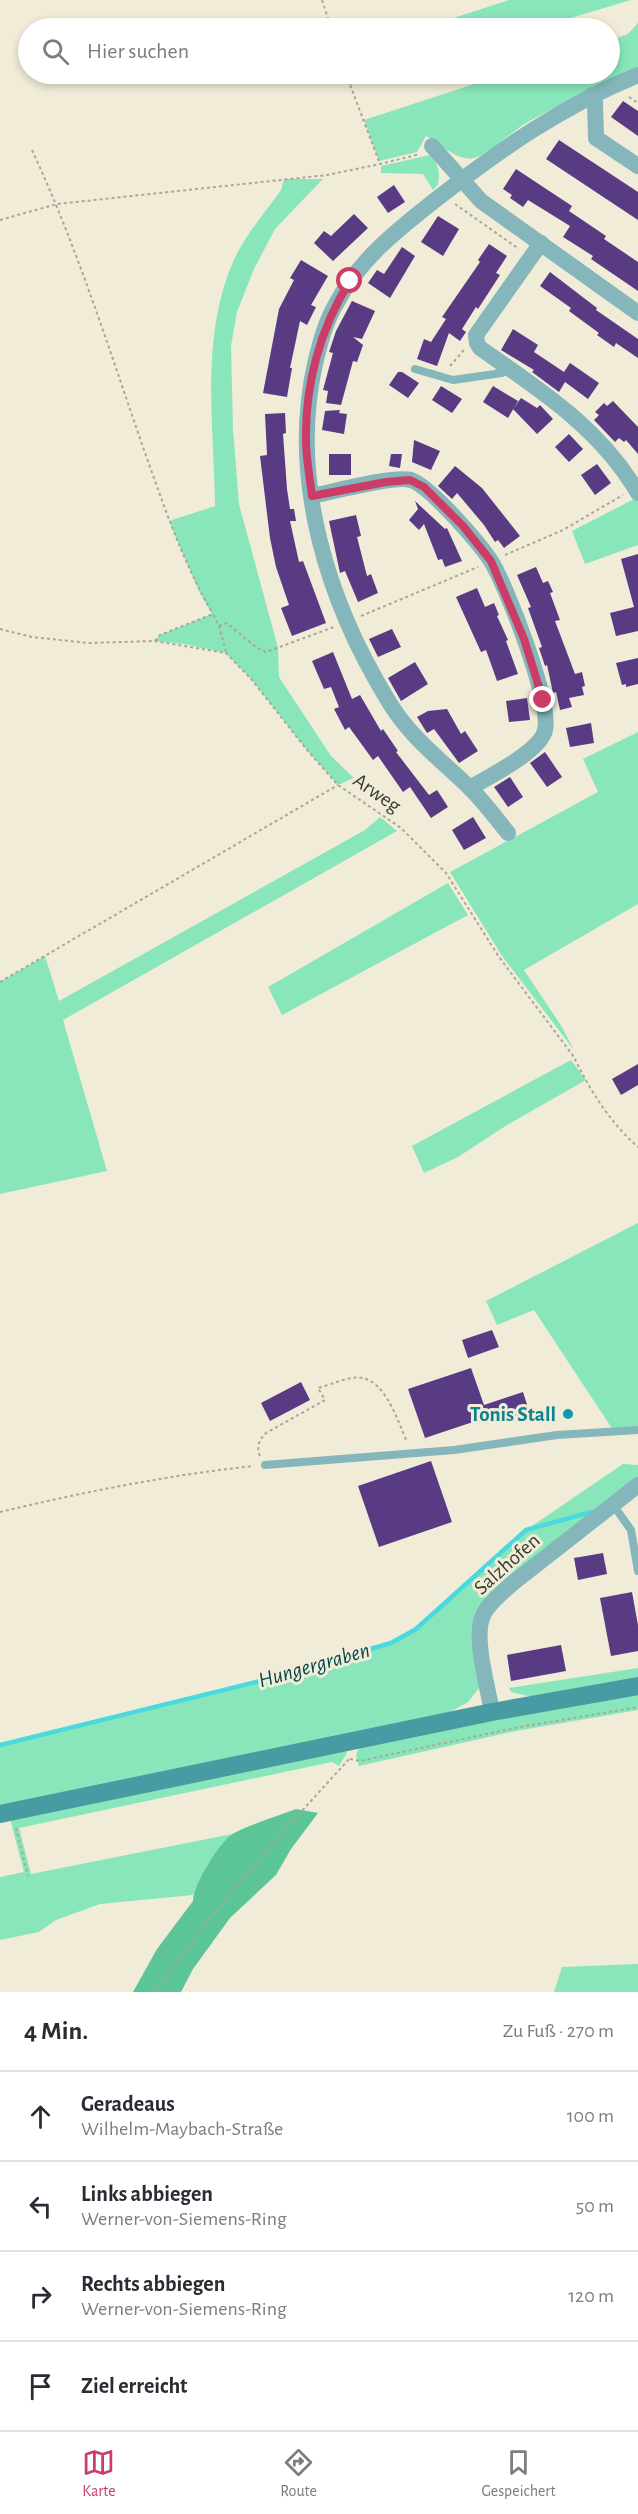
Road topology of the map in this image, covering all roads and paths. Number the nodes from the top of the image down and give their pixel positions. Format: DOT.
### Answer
graph roads {
  1 [pos="322,0"];
  2 [pos="328,18"];
  3 [pos="638,75"];
  4 [pos="620,83"];
  5 [pos="350,84"];
  6 [pos="617,84"];
  7 [pos="591,95"];
  8 [pos="432,146"];
  9 [pos="32,150"];
  10 [pos="380,165"];
  11 [pos="638,166"];
  12 [pos="462,178"];
  13 [pos="444,193"];
  14 [pos="57,204"];
  15 [pos="0,220"];
  16 [pos="541,243"];
  17 [pos="531,258"];
  18 [pos="638,312"];
  19 [pos="477,343"];
  20 [pos="506,366"];
  21 [pos="415,369"];
  22 [pos="441,377"];
  23 [pos="636,490"];
  24 [pos="312,496"];
  25 [pos="491,561"];
  26 [pos="213,614"];
  27 [pos="346,622"];
  28 [pos="219,626"];
  29 [pos="0,629"];
  30 [pos="155,641"];
  31 [pos="226,653"];
  32 [pos="338,785"];
  33 [pos="470,788"];
  34 [pos="508,833"];
  35 [pos="0,982"];
  36 [pos="638,1147"];
  37 [pos="638,1430"];
  38 [pos="412,1453"];
  39 [pos="265,1465"];
  40 [pos="638,1485"];
  41 [pos="614,1506"];
  42 [pos="0,1512"];
  43 [pos="638,1571"];
  44 [pos="638,1686"];
  45 [pos="638,1707"];
  46 [pos="492,1712"];
  47 [pos="0,1814"];
  48 [pos="16,1827"];
  49 [pos="28,1876"];
  50 [pos="155,1992"];
  1 -- 2 [label="path"];
  3 -- 4 [label="street"];
  5 -- 10 [label="path"];
  6 -- 7 [label="street"];
  7 -- 11 [label="street"];
  7 -- 12 [label="street"];
  8 -- 10 [label="path"];
  8 -- 12 [label="street"];
  9 -- 14 [label="path"];
  10 -- 14 [label="path"];
  12 -- 13 [label="street"];
  12 -- 16 [label="street"];
  13 -- 17 [label="path"];
  13 -- 24 [label="street"];
  14 -- 15 [label="path"];
  14 -- 26 [label="path"];
  16 -- 17 [label="street"];
  16 -- 18 [label="street"];
  17 -- 19 [label="street"];
  19 -- 20 [label="street"];
  19 -- 22 [label="path"];
  20 -- 22 [label="lane"];
  20 -- 23 [label="street"];
  21 -- 22 [label="lane"];
  23 -- 25 [label="path"];
  24 -- 25 [label="street"];
  24 -- 27 [label="street"];
  25 -- 27 [label="path"];
  25 -- 33 [label="street"];
  26 -- 28 [label="path"];
  26 -- 30 [label="path"];
  27 -- 28 [label="path"];
  27 -- 33 [label="street"];
  28 -- 31 [label="path"];
  29 -- 30 [label="path"];
  30 -- 31 [label="path"];
  31 -- 32 [label="path, Arweg"];
  32 -- 35 [label="path"];
  32 -- 36 [label="path, Arweg"];
  33 -- 34 [label="street"];
  37 -- 38 [label="lane"];
  38 -- 39 [label="lane"];
  38 -- 39 [label="path"];
  39 -- 42 [label="path"];
  40 -- 41 [label="street, Salzhofen"];
  41 -- 43 [label="lane"];
  41 -- 46 [label="street, Salzhofen"];
  44 -- 46 [label="street"];
  45 -- 50 [label="path"];
  46 -- 47 [label="street"];
  48 -- 49 [label="path"];
}
